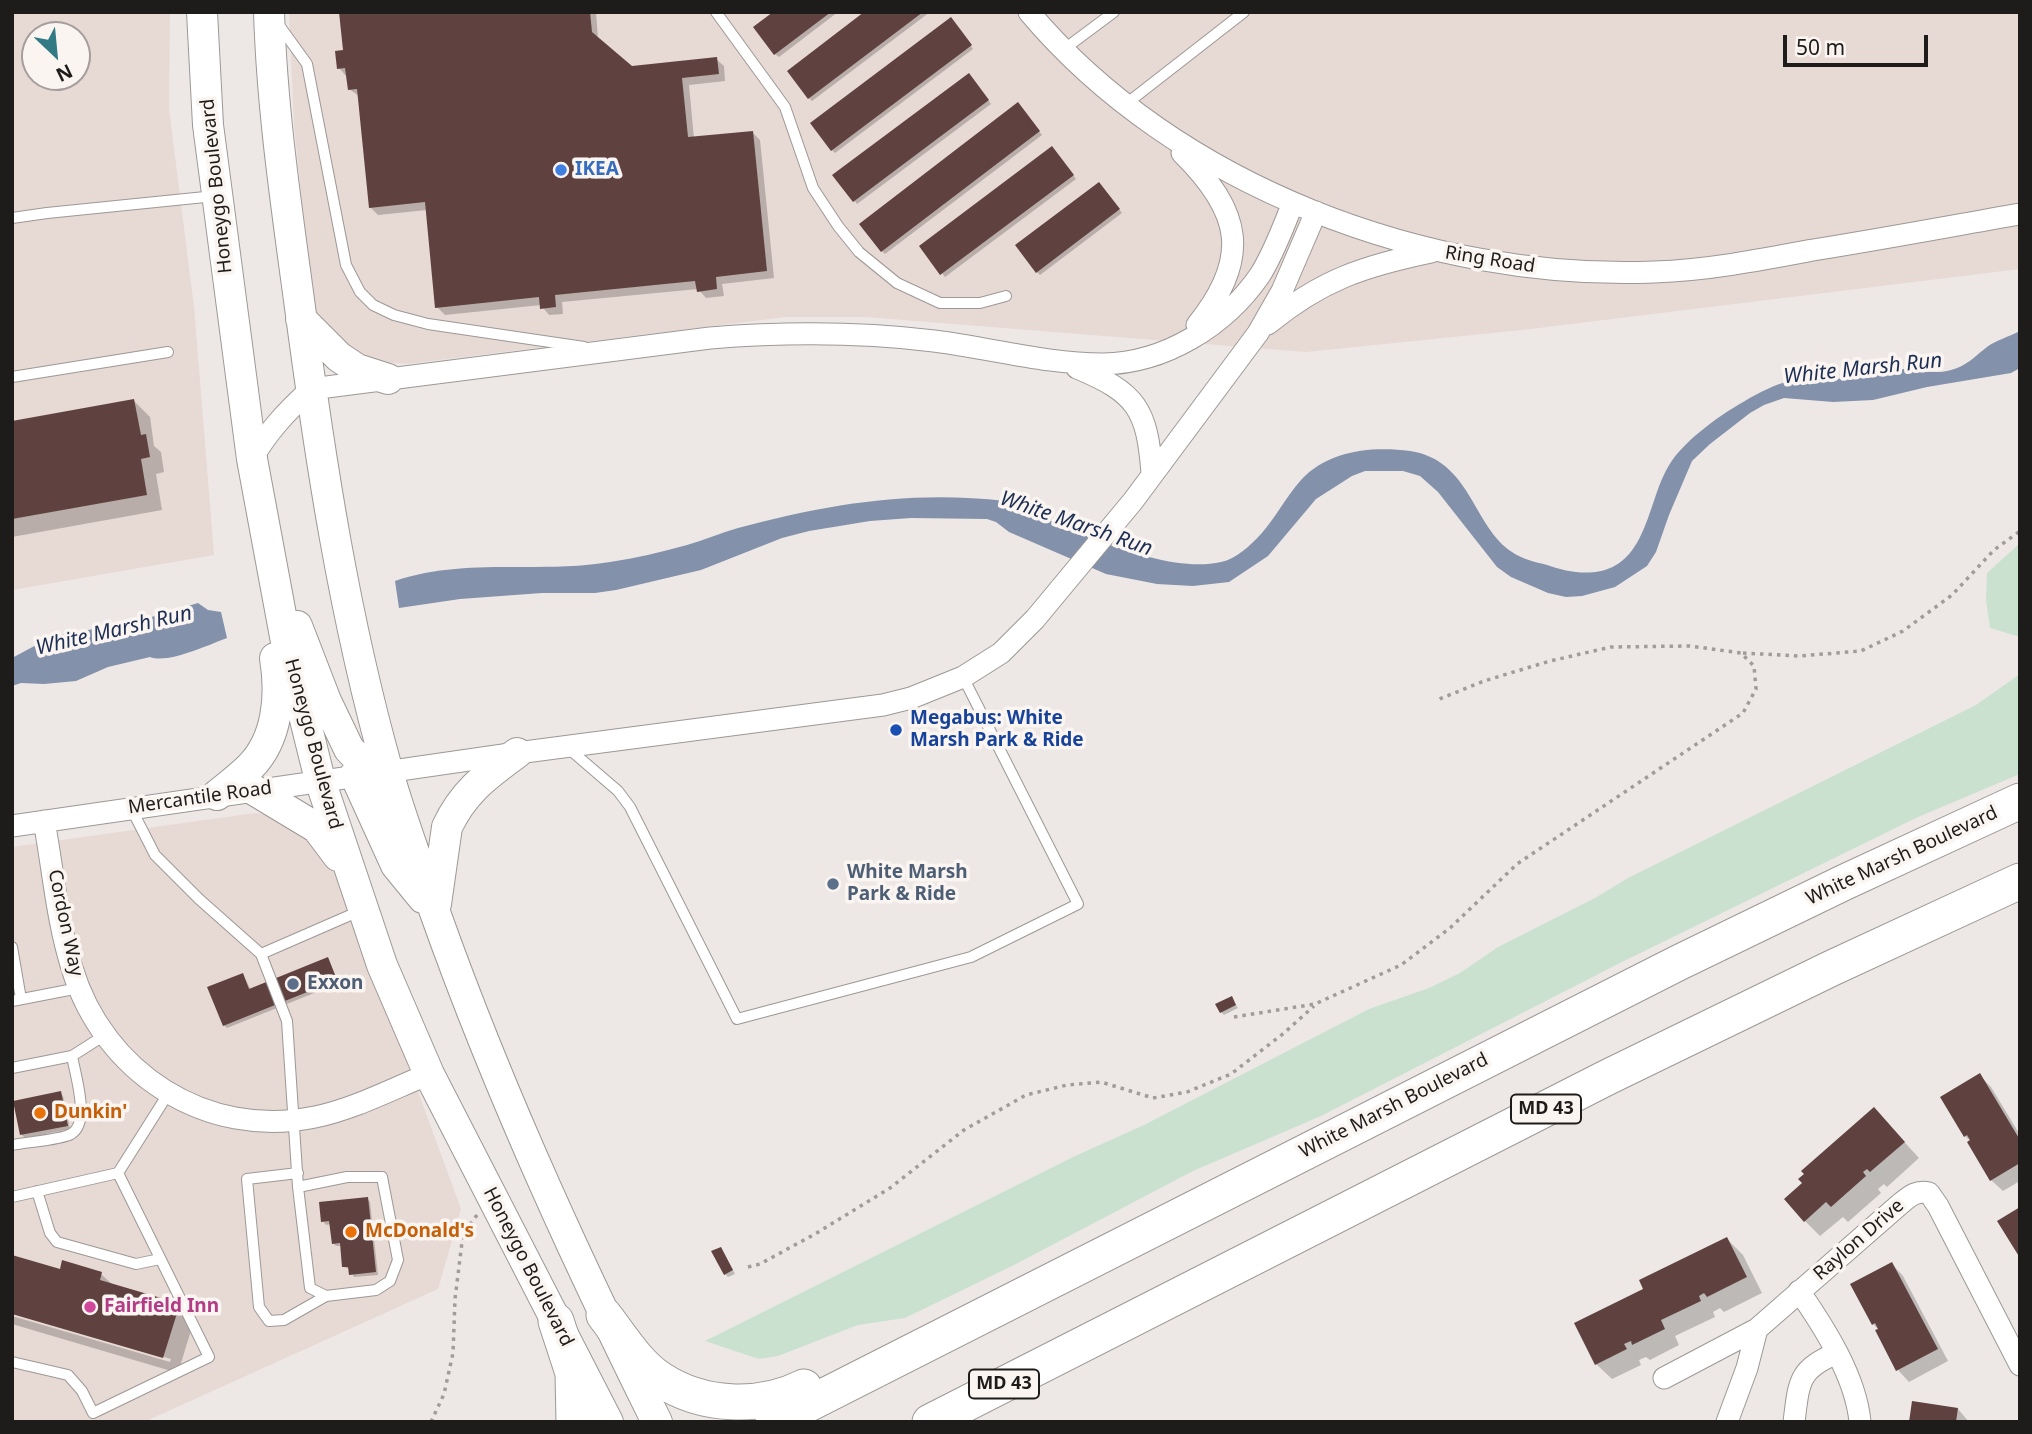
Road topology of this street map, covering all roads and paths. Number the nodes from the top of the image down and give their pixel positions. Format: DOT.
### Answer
graph roads {
  1 [pos="202,12"];
  2 [pos="269,12"];
  3 [pos="716,12"];
  4 [pos="1029,12"];
  5 [pos="1114,12"];
  6 [pos="1244,12"];
  7 [pos="1063,50"];
  8 [pos="1126,104"];
  9 [pos="1158,129"];
  10 [pos="217,195"];
  11 [pos="1293,203"];
  12 [pos="1315,212"];
  13 [pos="2020,214"];
  14 [pos="12,218"];
  15 [pos="1435,251"];
  16 [pos="1006,296"];
  17 [pos="302,319"];
  18 [pos="1258,333"];
  19 [pos="1181,345"];
  20 [pos="604,350"];
  21 [pos="168,352"];
  22 [pos="1057,360"];
  23 [pos="12,377"];
  24 [pos="387,379"];
  25 [pos="311,389"];
  26 [pos="252,459"];
  27 [pos="1152,473"];
  28 [pos="259,502"];
  29 [pos="2020,531"];
  30 [pos="271,561"];
  31 [pos="1741,653"];
  32 [pos="963,677"];
  33 [pos="1437,700"];
  34 [pos="566,746"];
  35 [pos="517,752"];
  36 [pos="371,773"];
  37 [pos="320,780"];
  38 [pos="254,790"];
  39 [pos="216,795"];
  40 [pos="2020,802"];
  41 [pos="131,808"];
  42 [pos="44,821"];
  43 [pos="12,826"];
  44 [pos="349,870"];
  45 [pos="2020,881"];
  46 [pos="362,910"];
  47 [pos="435,911"];
  48 [pos="12,947"];
  49 [pos="261,954"];
  50 [pos="79,988"];
  51 [pos="17,1000"];
  52 [pos="1315,1004"];
  53 [pos="1234,1017"];
  54 [pos="105,1035"];
  55 [pos="72,1056"];
  56 [pos="12,1068"];
  57 [pos="429,1074"];
  58 [pos="169,1094"];
  59 [pos="295,1120"];
  60 [pos="12,1144"];
  61 [pos="1267,1171"];
  62 [pos="118,1173"];
  63 [pos="298,1173"];
  64 [pos="298,1187"];
  65 [pos="37,1191"];
  66 [pos="12,1197"];
  67 [pos="491,1198"];
  68 [pos="160,1259"];
  69 [pos="748,1267"];
  70 [pos="1799,1291"];
  71 [pos="326,1297"];
  72 [pos="604,1315"];
  73 [pos="556,1321"];
  74 [pos="1757,1329"];
  75 [pos="1078,1346"];
  76 [pos="1837,1353"];
  77 [pos="12,1362"];
  78 [pos="2020,1366"];
  79 [pos="1664,1378"];
  80 [pos="431,1422"];
  81 [pos="574,1422"];
  82 [pos="608,1422"];
  83 [pos="657,1422"];
  84 [pos="773,1422"];
  85 [pos="930,1422"];
  86 [pos="950,1422"];
  87 [pos="1727,1422"];
  88 [pos="1794,1422"];
  89 [pos="1860,1422"];
  1 -- 10 [label="main road, Honeygo Boulevard"];
  2 -- 17 [label="main road"];
  2 -- 20 [label="lane"];
  3 -- 16 [label="lane"];
  4 -- 7 [label="street, Ring Road"];
  5 -- 7 [label="lane"];
  6 -- 8 [label="lane"];
  7 -- 8 [label="street, Ring Road"];
  8 -- 9 [label="street, Ring Road"];
  9 -- 11 [label="street, Ring Road"];
  9 -- 19 [label="street"];
  10 -- 14 [label="lane"];
  10 -- 26 [label="main road, Honeygo Boulevard"];
  11 -- 12 [label="street, Ring Road"];
  11 -- 19 [label="street"];
  12 -- 15 [label="street, Ring Road"];
  12 -- 18 [label="street"];
  13 -- 15 [label="street, Ring Road"];
  15 -- 18 [label="street"];
  17 -- 24 [label="main road"];
  17 -- 25 [label="main road"];
  18 -- 27 [label="street, Mercantile Road"];
  19 -- 22 [label="street"];
  20 -- 22 [label="street"];
  20 -- 24 [label="street"];
  21 -- 23 [label="lane"];
  22 -- 27 [label="street"];
  24 -- 25 [label="street"];
  25 -- 26 [label="street"];
  25 -- 36 [label="main road"];
  26 -- 28 [label="main road, Honeygo Boulevard"];
  27 -- 32 [label="street, Mercantile Road"];
  28 -- 30 [label="main road, Honeygo Boulevard"];
  28 -- 39 [label="main road"];
  29 -- 31 [label="path"];
  30 -- 36 [label="main road"];
  30 -- 37 [label="main road, Honeygo Boulevard"];
  31 -- 33 [label="path"];
  31 -- 52 [label="path"];
  32 -- 34 [label="street, Mercantile Road"];
  32 -- 34 [label="lane"];
  34 -- 35 [label="street, Mercantile Road"];
  35 -- 36 [label="street, Mercantile Road"];
  35 -- 47 [label="main road"];
  36 -- 37 [label="street, Mercantile Road"];
  36 -- 47 [label="main road"];
  37 -- 38 [label="street, Mercantile Road"];
  37 -- 44 [label="main road, Honeygo Boulevard"];
  38 -- 39 [label="street, Mercantile Road"];
  38 -- 44 [label="main road"];
  39 -- 41 [label="street, Mercantile Road"];
  40 -- 61 [label="highway, White Marsh Boulevard"];
  41 -- 42 [label="street, Mercantile Road"];
  41 -- 49 [label="lane"];
  42 -- 43 [label="street, Mercantile Road"];
  42 -- 50 [label="street, Cordon Way"];
  44 -- 46 [label="main road, Honeygo Boulevard"];
  45 -- 75 [label="highway, MD 43"];
  46 -- 49 [label="lane"];
  46 -- 57 [label="main road, Honeygo Boulevard"];
  47 -- 72 [label="main road"];
  48 -- 51 [label="lane"];
  49 -- 59 [label="lane"];
  50 -- 51 [label="lane"];
  50 -- 54 [label="street, Cordon Way"];
  52 -- 53 [label="path"];
  52 -- 69 [label="path"];
  54 -- 55 [label="lane"];
  54 -- 58 [label="street, Cordon Way"];
  55 -- 56 [label="lane"];
  55 -- 60 [label="lane"];
  57 -- 59 [label="street, Cordon Way"];
  57 -- 67 [label="main road, Honeygo Boulevard"];
  58 -- 59 [label="street, Cordon Way"];
  58 -- 62 [label="lane"];
  59 -- 63 [label="lane"];
  61 -- 72 [label="highway"];
  61 -- 84 [label="highway, White Marsh Boulevard"];
  62 -- 65 [label="lane"];
  62 -- 68 [label="lane"];
  63 -- 64 [label="lane"];
  63 -- 71 [label="lane"];
  64 -- 71 [label="lane"];
  64 -- 71 [label="lane"];
  65 -- 66 [label="lane"];
  65 -- 68 [label="lane"];
  67 -- 73 [label="main road, Honeygo Boulevard"];
  67 -- 80 [label="path"];
  68 -- 77 [label="lane"];
  70 -- 74 [label="street, Raylon Drive"];
  70 -- 76 [label="street"];
  70 -- 78 [label="street, Raylon Drive"];
  72 -- 83 [label="main road"];
  73 -- 81 [label="highway"];
  73 -- 82 [label="main road, Honeygo Boulevard"];
  74 -- 79 [label="street, Raylon Drive"];
  74 -- 87 [label="street"];
  75 -- 85 [label="highway, MD 43"];
  75 -- 86 [label="highway"];
  76 -- 88 [label="street"];
  76 -- 89 [label="street"];
}
